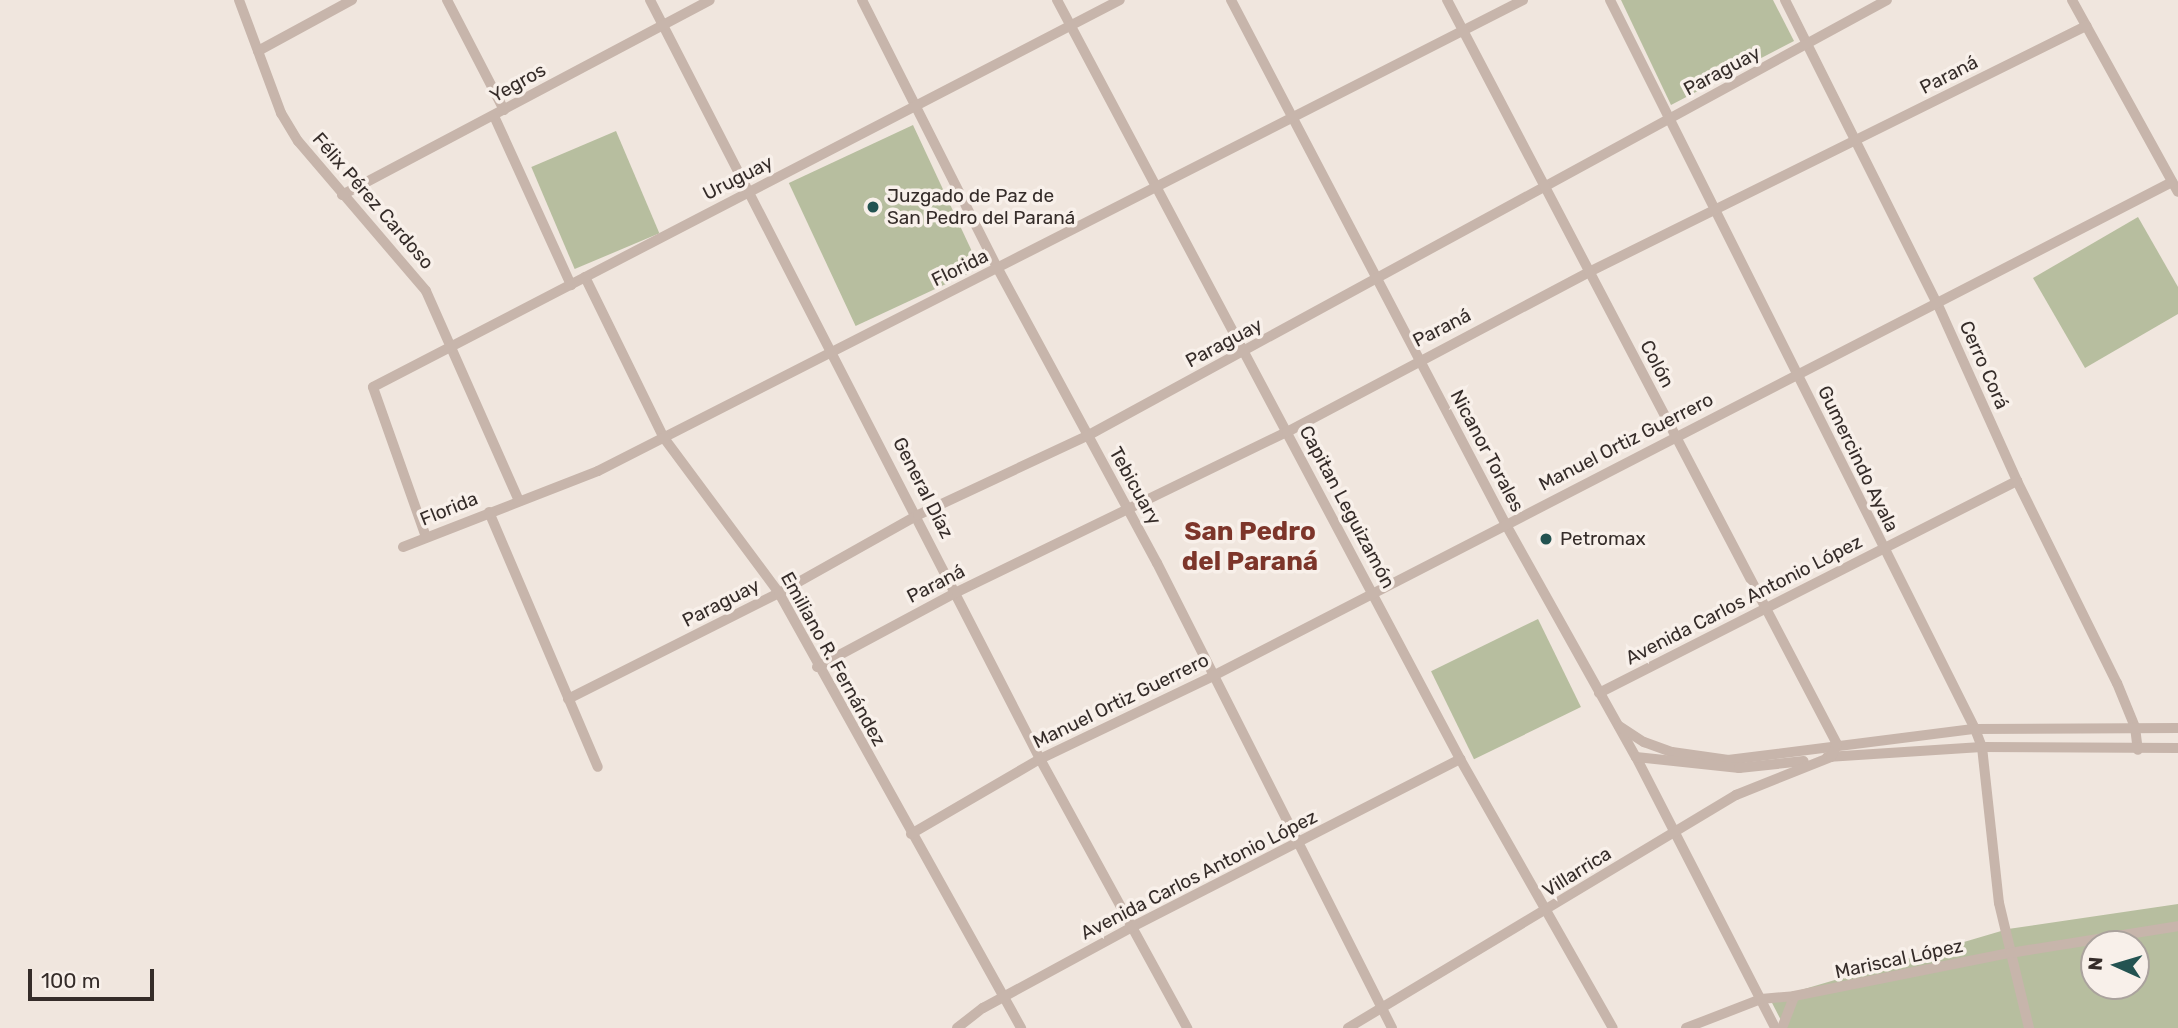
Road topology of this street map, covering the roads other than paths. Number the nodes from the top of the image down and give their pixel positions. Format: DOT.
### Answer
graph roads {
  1 [pos="239,0"];
  2 [pos="352,0"];
  3 [pos="447,0"];
  4 [pos="650,0"];
  5 [pos="710,0"];
  6 [pos="862,0"];
  7 [pos="1056,0"];
  8 [pos="1120,0"];
  9 [pos="1231,0"];
  10 [pos="1447,0"];
  11 [pos="1523,0"];
  12 [pos="1610,0"];
  13 [pos="1785,0"];
  14 [pos="1887,0"];
  15 [pos="2072,0"];
  16 [pos="662,25"];
  17 [pos="1070,26"];
  18 [pos="2086,26"];
  19 [pos="1464,33"];
  20 [pos="1808,46"];
  21 [pos="258,51"];
  22 [pos="916,107"];
  23 [pos="499,113"];
  24 [pos="1670,118"];
  25 [pos="1294,120"];
  26 [pos="1856,142"];
  27 [pos="2172,182"];
  28 [pos="1545,187"];
  29 [pos="1156,190"];
  30 [pos="747,192"];
  31 [pos="2178,192"];
  32 [pos="342,195"];
  33 [pos="1717,209"];
  34 [pos="999,269"];
  35 [pos="1588,272"];
  36 [pos="585,277"];
  37 [pos="1378,281"];
  38 [pos="571,285"];
  39 [pos="1938,305"];
  40 [pos="453,346"];
  41 [pos="831,350"];
  42 [pos="1244,351"];
  43 [pos="1419,359"];
  44 [pos="1798,375"];
  45 [pos="1287,432"];
  46 [pos="1087,436"];
  47 [pos="1676,436"];
  48 [pos="664,438"];
  49 [pos="2017,481"];
  50 [pos="519,501"];
  51 [pos="1129,510"];
  52 [pos="489,512"];
  53 [pos="918,515"];
  54 [pos="1505,523"];
  55 [pos="426,537"];
  56 [pos="403,547"];
  57 [pos="1882,550"];
  58 [pos="957,592"];
  59 [pos="1373,592"];
  60 [pos="779,593"];
  61 [pos="1766,608"];
  62 [pos="817,667"];
  63 [pos="1211,677"];
  64 [pos="1599,693"];
  65 [pos="568,699"];
  66 [pos="1617,725"];
  67 [pos="2135,727"];
  68 [pos="2178,728"];
  69 [pos="1975,729"];
  70 [pos="1837,744"];
  71 [pos="1982,747"];
  72 [pos="2178,748"];
  73 [pos="2138,750"];
  74 [pos="1636,757"];
  75 [pos="1831,757"];
  76 [pos="1040,759"];
  77 [pos="1460,760"];
  78 [pos="598,767"];
  79 [pos="1675,831"];
  80 [pos="911,834"];
  81 [pos="1298,844"];
  82 [pos="1546,912"];
  83 [pos="2178,926"];
  84 [pos="1132,927"];
  85 [pos="2010,953"];
  86 [pos="1794,996"];
  87 [pos="1004,997"];
  88 [pos="1761,999"];
  89 [pos="1381,1007"];
  90 [pos="957,1028"];
  91 [pos="1021,1028"];
  92 [pos="1187,1028"];
  93 [pos="1348,1028"];
  94 [pos="1392,1028"];
  95 [pos="1613,1028"];
  96 [pos="1686,1028"];
  97 [pos="1775,1028"];
  98 [pos="1782,1028"];
  99 [pos="2029,1028"];
  1 -- 21 [label="street, Félix Pérez Cardoso"];
  2 -- 21 [label="street"];
  3 -- 23 [label="street"];
  4 -- 16 [label="street, General Díaz"];
  5 -- 16 [label="street, Yegros"];
  6 -- 22 [label="street, Tebicuary"];
  7 -- 17 [label="street, Capitan Leguizamón"];
  8 -- 17 [label="street, Uruguay"];
  9 -- 25 [label="street, Nicanor Torales"];
  10 -- 19 [label="street, Colón"];
  11 -- 19 [label="street, Florida"];
  12 -- 24 [label="street, Gumercindo Ayala"];
  13 -- 20 [label="street, Cerro Corá"];
  14 -- 20 [label="street, Paraguay"];
  15 -- 18 [label="street"];
  16 -- 23 [label="street, Yegros"];
  16 -- 30 [label="street, General Díaz"];
  17 -- 22 [label="street, Uruguay"];
  17 -- 29 [label="street, Capitan Leguizamón"];
  18 -- 26 [label="street, Paraná"];
  18 -- 27 [label="street"];
  19 -- 25 [label="street, Florida"];
  19 -- 28 [label="street, Colón"];
  20 -- 24 [label="street, Paraguay"];
  20 -- 26 [label="street, Cerro Corá"];
  21 -- 32 [label="street, Félix Pérez Cardoso"];
  22 -- 30 [label="street, Uruguay"];
  22 -- 34 [label="street, Tebicuary"];
  23 -- 32 [label="street, Yegros"];
  23 -- 38 [label="street"];
  24 -- 28 [label="street, Paraguay"];
  24 -- 33 [label="street, Gumercindo Ayala"];
  25 -- 29 [label="street, Florida"];
  25 -- 37 [label="street, Nicanor Torales"];
  26 -- 33 [label="street, Paraná"];
  26 -- 39 [label="street, Cerro Corá"];
  27 -- 31 [label="street"];
  27 -- 39 [label="street, Manuel Ortiz Guerrero"];
  28 -- 35 [label="street, Colón"];
  28 -- 37 [label="street, Paraguay"];
  29 -- 34 [label="street, Florida"];
  29 -- 42 [label="street, Capitan Leguizamón"];
  30 -- 36 [label="street, Uruguay"];
  30 -- 41 [label="street, General Díaz"];
  32 -- 40 [label="street, Félix Pérez Cardoso"];
  33 -- 35 [label="street, Paraná"];
  33 -- 44 [label="street, Gumercindo Ayala"];
  34 -- 41 [label="street, Florida"];
  34 -- 46 [label="street, Tebicuary"];
  35 -- 43 [label="street, Paraná"];
  35 -- 47 [label="street, Colón"];
  36 -- 38 [label="street, Uruguay"];
  36 -- 48 [label="street, Emiliano R. Fernández"];
  37 -- 42 [label="street, Paraguay"];
  37 -- 43 [label="street, Nicanor Torales"];
  38 -- 40 [label="street, Uruguay"];
  39 -- 44 [label="street, Manuel Ortiz Guerrero"];
  39 -- 49 [label="street, Cerro Corá"];
  40 -- 50 [label="street, Félix Pérez Cardoso"];
  40 -- 55 [label="street, Uruguay"];
  41 -- 48 [label="street, Florida"];
  41 -- 53 [label="street, General Díaz"];
  42 -- 45 [label="street, Capitan Leguizamón"];
  42 -- 46 [label="street, Paraguay"];
  43 -- 45 [label="street, Paraná"];
  43 -- 54 [label="street, Nicanor Torales"];
  44 -- 47 [label="street, Manuel Ortiz Guerrero"];
  44 -- 57 [label="street, Gumercindo Ayala"];
  45 -- 51 [label="street, Paraná"];
  45 -- 59 [label="street, Capitan Leguizamón"];
  46 -- 51 [label="street, Tebicuary"];
  46 -- 53 [label="street, Paraguay"];
  47 -- 54 [label="street, Manuel Ortiz Guerrero"];
  47 -- 61 [label="street, Colón"];
  48 -- 50 [label="street, Florida"];
  48 -- 60 [label="street, Emiliano R. Fernández"];
  49 -- 57 [label="street, Avenida Carlos Antonio López"];
  49 -- 67 [label="street, Cerro Corá"];
  50 -- 52 [label="street, Florida"];
  51 -- 58 [label="street, Paraná"];
  51 -- 63 [label="street, Tebicuary"];
  52 -- 55 [label="street, Florida"];
  52 -- 65 [label="street"];
  53 -- 58 [label="street, General Díaz"];
  53 -- 60 [label="street, Paraguay"];
  54 -- 59 [label="street, Manuel Ortiz Guerrero"];
  54 -- 64 [label="street, Nicanor Torales"];
  55 -- 56 [label="street, Florida"];
  57 -- 61 [label="street, Avenida Carlos Antonio López"];
  57 -- 69 [label="street, Gumercindo Ayala"];
  58 -- 62 [label="street, Paraná"];
  58 -- 76 [label="street, General Díaz"];
  59 -- 63 [label="street, Manuel Ortiz Guerrero"];
  59 -- 77 [label="street, Capitan Leguizamón"];
  60 -- 62 [label="street, Emiliano R. Fernández"];
  60 -- 65 [label="street, Paraguay"];
  61 -- 64 [label="street, Avenida Carlos Antonio López"];
  61 -- 70 [label="street, Colón"];
  62 -- 80 [label="street, Emiliano R. Fernández"];
  63 -- 76 [label="street, Manuel Ortiz Guerrero"];
  63 -- 81 [label="street, Tebicuary"];
  64 -- 66 [label="street, Nicanor Torales"];
  65 -- 78 [label="street"];
  66 -- 70 [label="street"];
  66 -- 74 [label="street, Nicanor Torales"];
  67 -- 68 [label="street"];
  67 -- 69 [label="street"];
  67 -- 73 [label="street, Cerro Corá"];
  69 -- 70 [label="street"];
  69 -- 71 [label="street, Gumercindo Ayala"];
  70 -- 75 [label="street"];
  71 -- 73 [label="street, Villarrica"];
  71 -- 75 [label="street, Villarrica"];
  71 -- 85 [label="street, Gumercindo Ayala"];
  72 -- 73 [label="street, Villarrica"];
  74 -- 75 [label="street, Villarrica"];
  74 -- 79 [label="street, Nicanor Torales"];
  75 -- 79 [label="street, Villarrica"];
  76 -- 80 [label="street, Manuel Ortiz Guerrero"];
  76 -- 84 [label="street, General Díaz"];
  77 -- 81 [label="street, Avenida Carlos Antonio López"];
  77 -- 82 [label="street, Capitan Leguizamón"];
  79 -- 82 [label="street, Villarrica"];
  79 -- 88 [label="street, Nicanor Torales"];
  80 -- 87 [label="street, Emiliano R. Fernández"];
  81 -- 84 [label="street, Avenida Carlos Antonio López"];
  81 -- 89 [label="street, Tebicuary"];
  82 -- 89 [label="street, Villarrica"];
  82 -- 95 [label="street, Capitan Leguizamón"];
  83 -- 85 [label="street, Mariscal López"];
  84 -- 87 [label="street, Avenida Carlos Antonio López"];
  84 -- 92 [label="street, General Díaz"];
  85 -- 86 [label="street, Mariscal López"];
  85 -- 99 [label="street, Gumercindo Ayala"];
  86 -- 88 [label="street, Mariscal López"];
  86 -- 98 [label="street"];
  87 -- 90 [label="street, Avenida Carlos Antonio López"];
  87 -- 91 [label="street, Emiliano R. Fernández"];
  88 -- 96 [label="street, Mariscal López"];
  88 -- 97 [label="street, Nicanor Torales"];
  89 -- 93 [label="street, Villarrica"];
  89 -- 94 [label="street, Tebicuary"];
}
